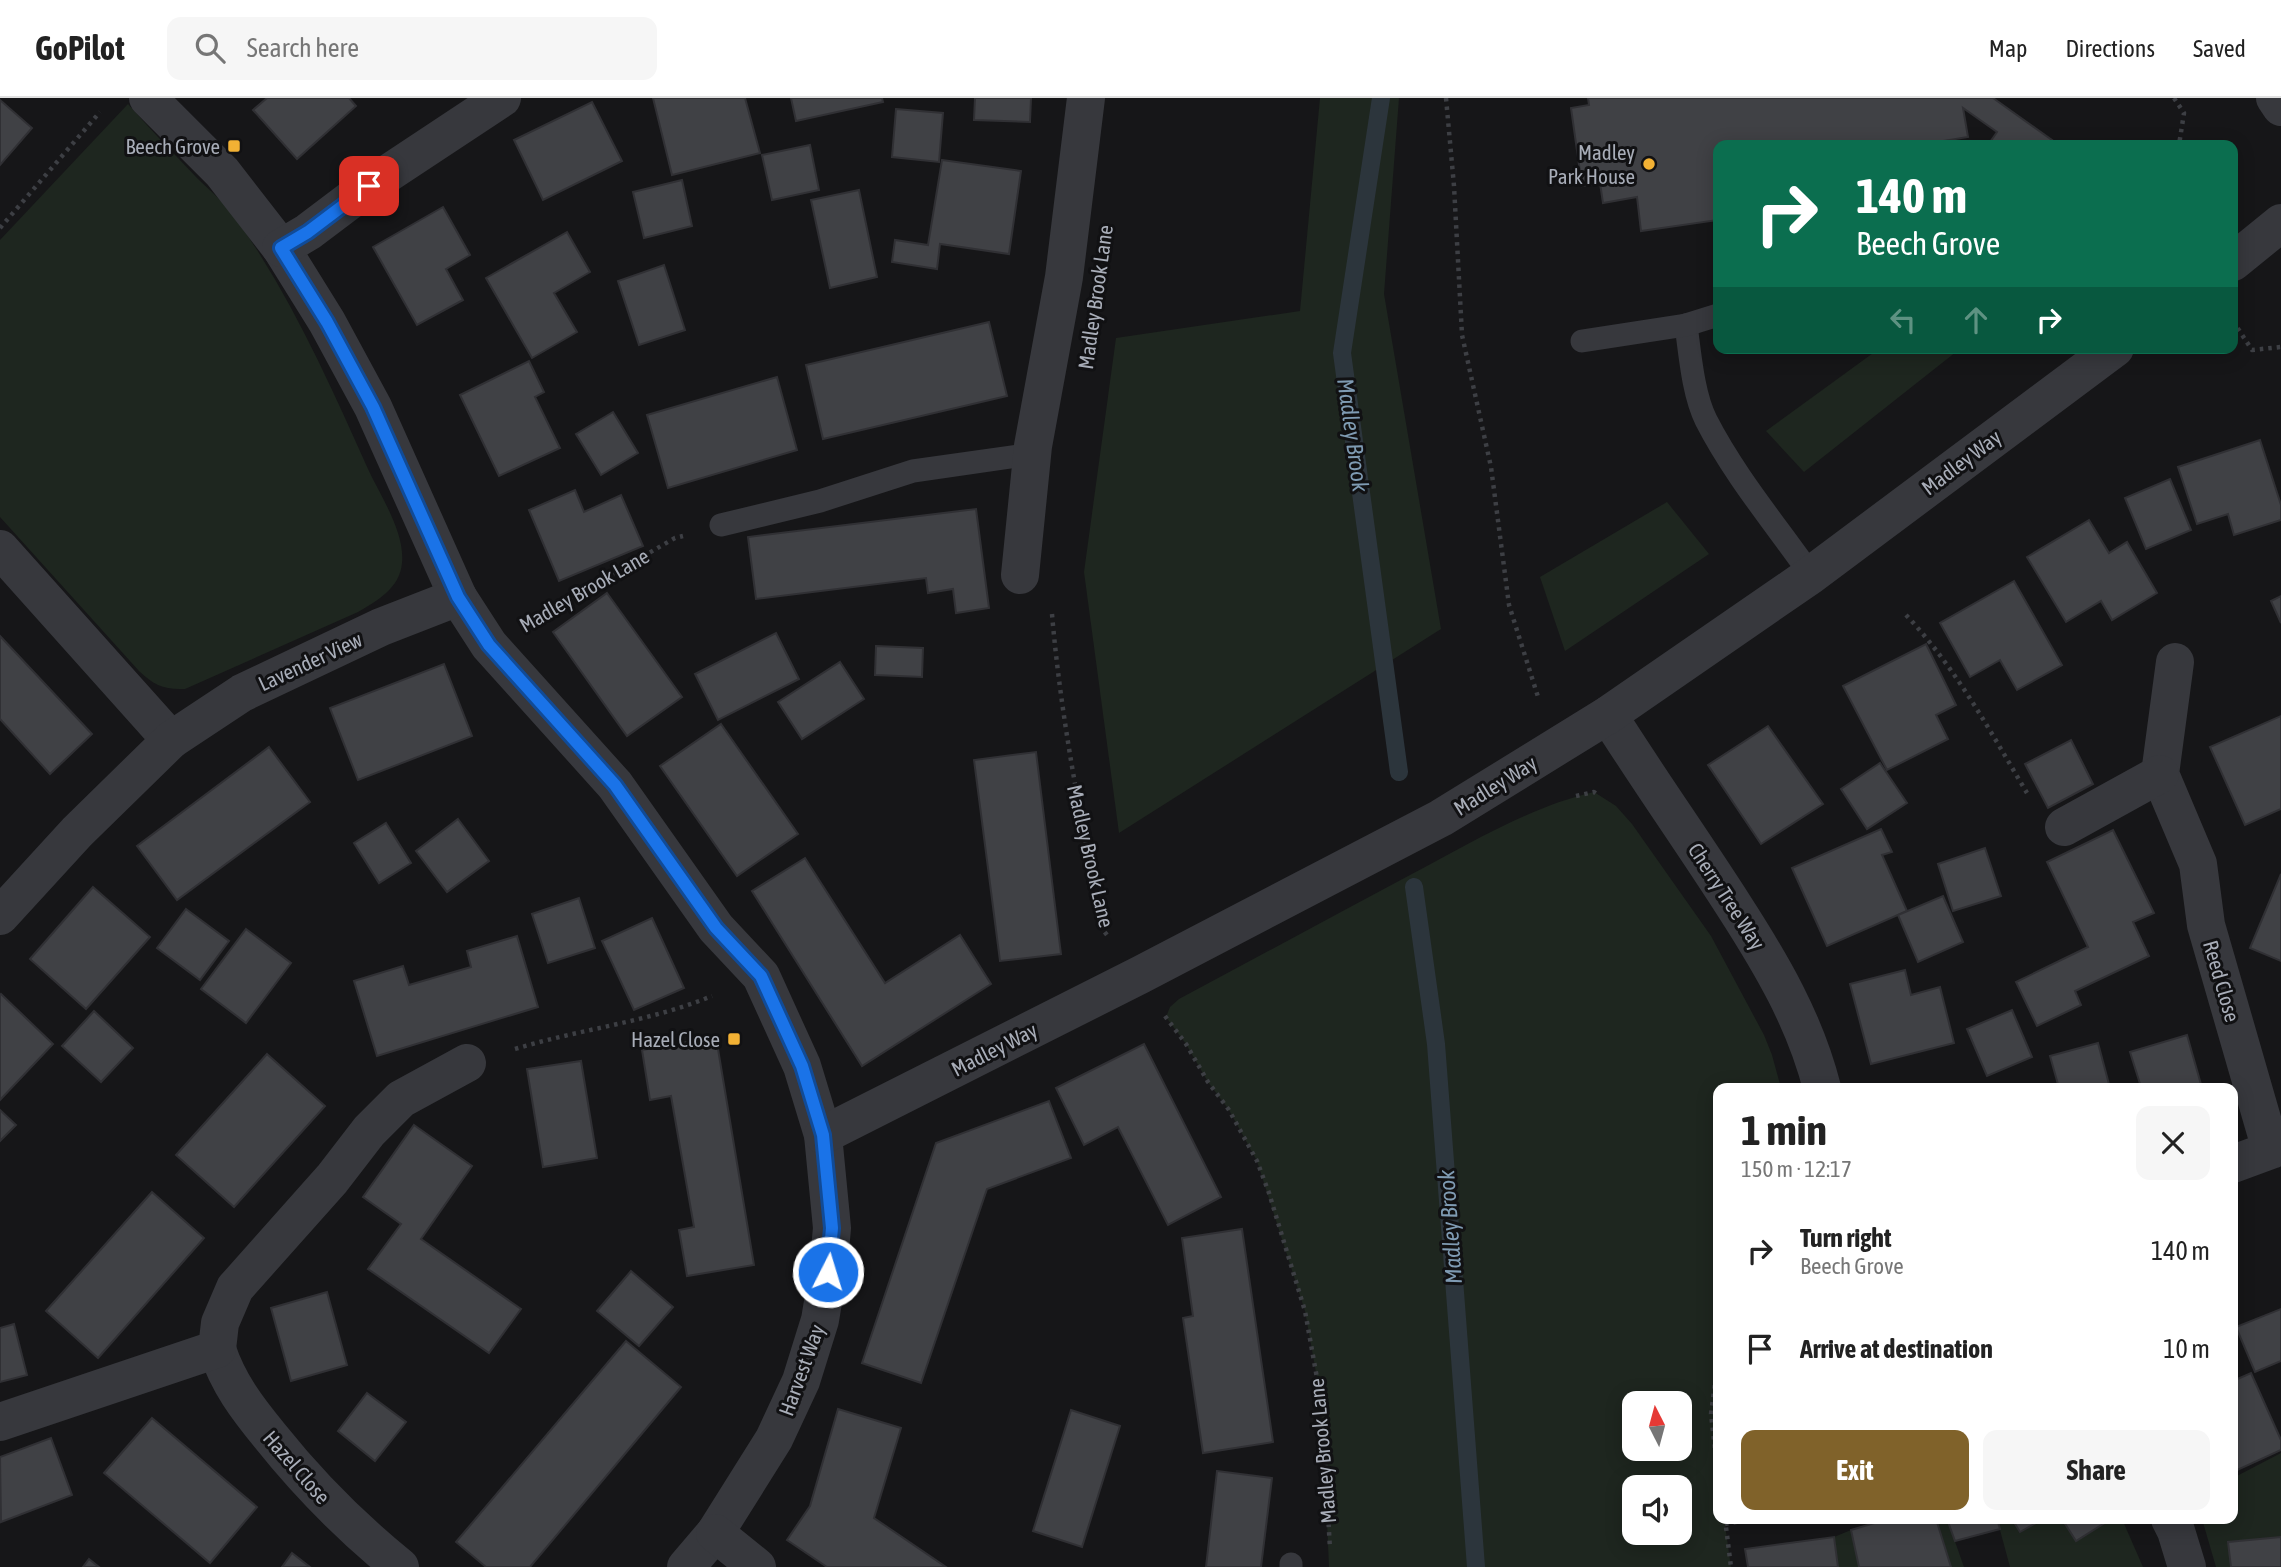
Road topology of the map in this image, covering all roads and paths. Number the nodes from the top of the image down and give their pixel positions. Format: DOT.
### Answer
graph roads {
  1 [pos="148,98"];
  2 [pos="502,98"];
  3 [pos="1086,98"];
  4 [pos="1446,98"];
  5 [pos="2174,98"];
  6 [pos="2275,98"];
  7 [pos="2281,107"];
  8 [pos="103,108"];
  9 [pos="2180,140"];
  10 [pos="2281,223"];
  11 [pos="0,228"];
  12 [pos="281,248"];
  13 [pos="2238,258"];
  14 [pos="1713,317"];
  15 [pos="1686,326"];
  16 [pos="2238,329"];
  17 [pos="1581,341"];
  18 [pos="2281,347"];
  19 [pos="2107,354"];
  20 [pos="1032,454"];
  21 [pos="721,525"];
  22 [pos="0,549"];
  23 [pos="1020,575"];
  24 [pos="1811,575"];
  25 [pos="458,597"];
  26 [pos="1051,604"];
  27 [pos="1906,615"];
  28 [pos="489,645"];
  29 [pos="2175,662"];
  30 [pos="1608,715"];
  31 [pos="171,740"];
  32 [pos="1555,748"];
  33 [pos="2160,774"];
  34 [pos="1569,799"];
  35 [pos="1605,800"];
  36 [pos="2064,827"];
  37 [pos="0,916"];
  38 [pos="1140,975"];
  39 [pos="761,976"];
  40 [pos="467,1063"];
  41 [pos="1820,1083"];
  42 [pos="823,1135"];
  43 [pos="2276,1150"];
  44 [pos="2238,1162"];
  45 [pos="217,1349"];
  46 [pos="1713,1405"];
  47 [pos="0,1422"];
  48 [pos="1713,1424"];
  49 [pos="1725,1524"];
  50 [pos="2172,1524"];
  51 [pos="715,1534"];
  52 [pos="1331,1554"];
  53 [pos="400,1567"];
  54 [pos="685,1567"];
  55 [pos="757,1567"];
  56 [pos="1731,1567"];
  57 [pos="2187,1567"];
  1 -- 12 [label="street, Harvest Way"];
  2 -- 12 [label="street"];
  3 -- 20 [label="street, Madley Brook Lane"];
  4 -- 32 [label="path"];
  5 -- 9 [label="path"];
  6 -- 7 [label="street"];
  8 -- 11 [label="path"];
  10 -- 13 [label="street"];
  12 -- 25 [label="street, Harvest Way"];
  14 -- 15 [label="lane"];
  15 -- 17 [label="lane"];
  15 -- 24 [label="lane"];
  16 -- 18 [label="path"];
  19 -- 24 [label="street, Madley Way"];
  20 -- 21 [label="lane"];
  20 -- 23 [label="street, Madley Brook Lane"];
  21 -- 28 [label="path, Madley Brook Lane"];
  22 -- 31 [label="street"];
  24 -- 30 [label="street, Madley Way"];
  25 -- 28 [label="street, Harvest Way"];
  25 -- 31 [label="street, Lavender View"];
  26 -- 38 [label="path, Madley Brook Lane"];
  27 -- 36 [label="path"];
  28 -- 39 [label="street, Harvest Way"];
  29 -- 33 [label="street"];
  30 -- 32 [label="street, Madley Way"];
  30 -- 41 [label="street, Cherry Tree Way"];
  31 -- 37 [label="street, Lavender View"];
  32 -- 38 [label="street, Madley Way"];
  33 -- 36 [label="street"];
  33 -- 43 [label="street, Reed Close"];
  34 -- 35 [label="path"];
  38 -- 42 [label="street, Madley Way"];
  38 -- 52 [label="path, Madley Brook Lane"];
  39 -- 40 [label="path"];
  39 -- 42 [label="street, Harvest Way"];
  40 -- 45 [label="street"];
  42 -- 51 [label="street, Harvest Way"];
  43 -- 44 [label="street, Reed Close"];
  45 -- 47 [label="street"];
  45 -- 53 [label="street, Hazel Close"];
  46 -- 48 [label="path"];
  49 -- 56 [label="path"];
  50 -- 57 [label="street"];
  51 -- 54 [label="street, Harvest Way"];
  51 -- 55 [label="street"];
}
